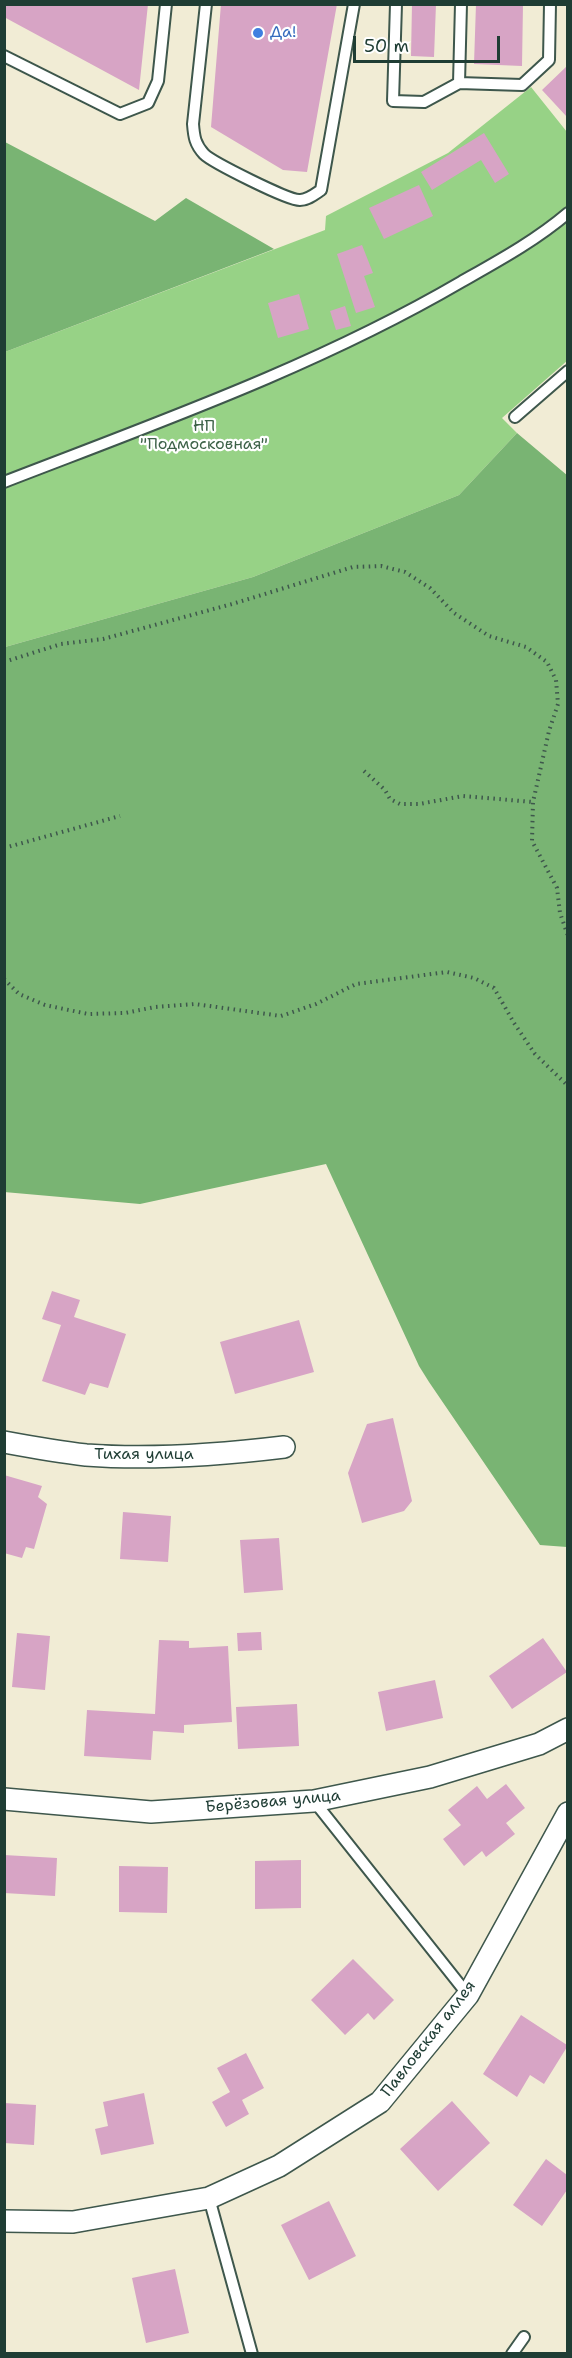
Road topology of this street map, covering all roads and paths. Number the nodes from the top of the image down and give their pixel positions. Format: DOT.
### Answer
graph roads {
  1 [pos="166,4"];
  2 [pos="206,4"];
  3 [pos="354,4"];
  4 [pos="396,4"];
  5 [pos="461,4"];
  6 [pos="550,4"];
  7 [pos="4,56"];
  8 [pos="459,84"];
  9 [pos="567,213"];
  10 [pos="567,371"];
  11 [pos="515,417"];
  12 [pos="4,482"];
  13 [pos="4,662"];
  14 [pos="364,771"];
  15 [pos="533,802"];
  16 [pos="120,816"];
  17 [pos="4,848"];
  18 [pos="567,936"];
  19 [pos="4,979"];
  20 [pos="567,1086"];
  21 [pos="4,1442"];
  22 [pos="284,1447"];
  23 [pos="567,1729"];
  24 [pos="4,1799"];
  25 [pos="314,1801"];
  26 [pos="567,1813"];
  27 [pos="468,1995"];
  28 [pos="209,2198"];
  29 [pos="4,2221"];
  30 [pos="524,2337"];
  31 [pos="252,2354"];
  32 [pos="512,2354"];
  1 -- 7 [label="lane"];
  2 -- 3 [label="lane"];
  4 -- 8 [label="lane"];
  5 -- 8 [label="lane"];
  6 -- 8 [label="lane"];
  9 -- 12 [label="lane"];
  10 -- 11 [label="lane"];
  13 -- 15 [label="path"];
  14 -- 15 [label="path"];
  15 -- 18 [label="path"];
  16 -- 17 [label="path"];
  19 -- 20 [label="path"];
  21 -- 22 [label="street, Тихая улица"];
  23 -- 25 [label="street, Берёзовая улица"];
  24 -- 25 [label="street, Берёзовая улица"];
  25 -- 27 [label="lane"];
  26 -- 27 [label="street, Павловская аллея"];
  27 -- 28 [label="street, Павловская аллея"];
  28 -- 29 [label="street, Павловская аллея"];
  28 -- 31 [label="lane"];
  30 -- 32 [label="lane"];
}
